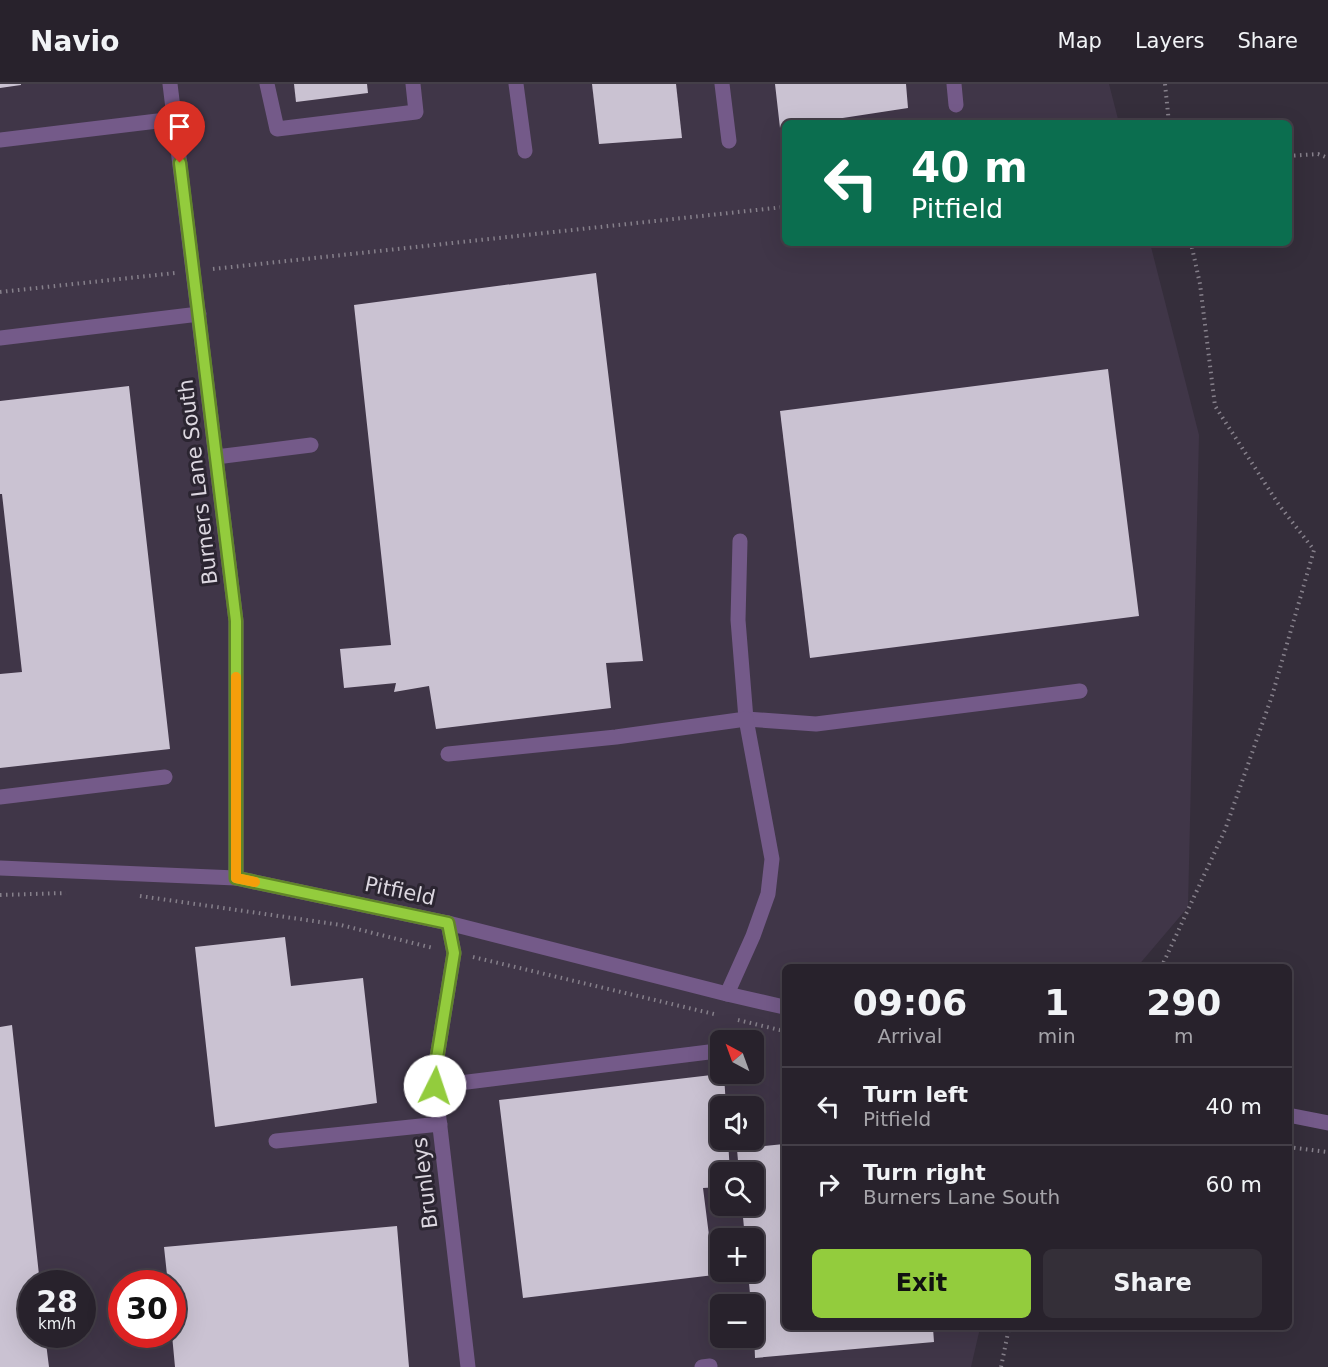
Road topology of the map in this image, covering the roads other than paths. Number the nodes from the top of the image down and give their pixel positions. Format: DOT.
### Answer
graph roads {
  1 [pos="170,84"];
  2 [pos="267,84"];
  3 [pos="413,84"];
  4 [pos="516,84"];
  5 [pos="722,84"];
  6 [pos="954,84"];
  7 [pos="956,105"];
  8 [pos="174,119"];
  9 [pos="0,140"];
  10 [pos="729,141"];
  11 [pos="525,151"];
  12 [pos="199,314"];
  13 [pos="0,338"];
  14 [pos="311,445"];
  15 [pos="216,457"];
  16 [pos="740,541"];
  17 [pos="1080,691"];
  18 [pos="746,718"];
  19 [pos="448,754"];
  20 [pos="165,777"];
  21 [pos="0,797"];
  22 [pos="0,868"];
  23 [pos="236,878"];
  24 [pos="448,923"];
  25 [pos="728,994"];
  26 [pos="782,1007"];
  27 [pos="710,1052"];
  28 [pos="435,1086"];
  29 [pos="1292,1115"];
  30 [pos="1328,1123"];
  31 [pos="440,1124"];
  32 [pos="276,1142"];
  33 [pos="468,1367"];
  1 -- 8 [label="street, Burners Lane South"];
  2 -- 3 [label="street"];
  4 -- 11 [label="street"];
  5 -- 10 [label="street"];
  6 -- 7 [label="street"];
  8 -- 9 [label="street"];
  8 -- 12 [label="street, Burners Lane South"];
  12 -- 13 [label="street"];
  12 -- 15 [label="street, Burners Lane South"];
  14 -- 15 [label="street"];
  15 -- 23 [label="street, Burners Lane South"];
  16 -- 18 [label="street"];
  17 -- 18 [label="street"];
  18 -- 19 [label="street"];
  18 -- 25 [label="street"];
  20 -- 21 [label="street"];
  22 -- 23 [label="street, Pitfield"];
  23 -- 24 [label="street, Pitfield"];
  24 -- 25 [label="street, Pitfield"];
  24 -- 28 [label="street, Brunleys"];
  25 -- 26 [label="street, Pitfield"];
  27 -- 28 [label="street"];
  28 -- 31 [label="street, Brunleys"];
  29 -- 30 [label="street"];
  31 -- 32 [label="street"];
  31 -- 33 [label="street, Brunleys"];
}
